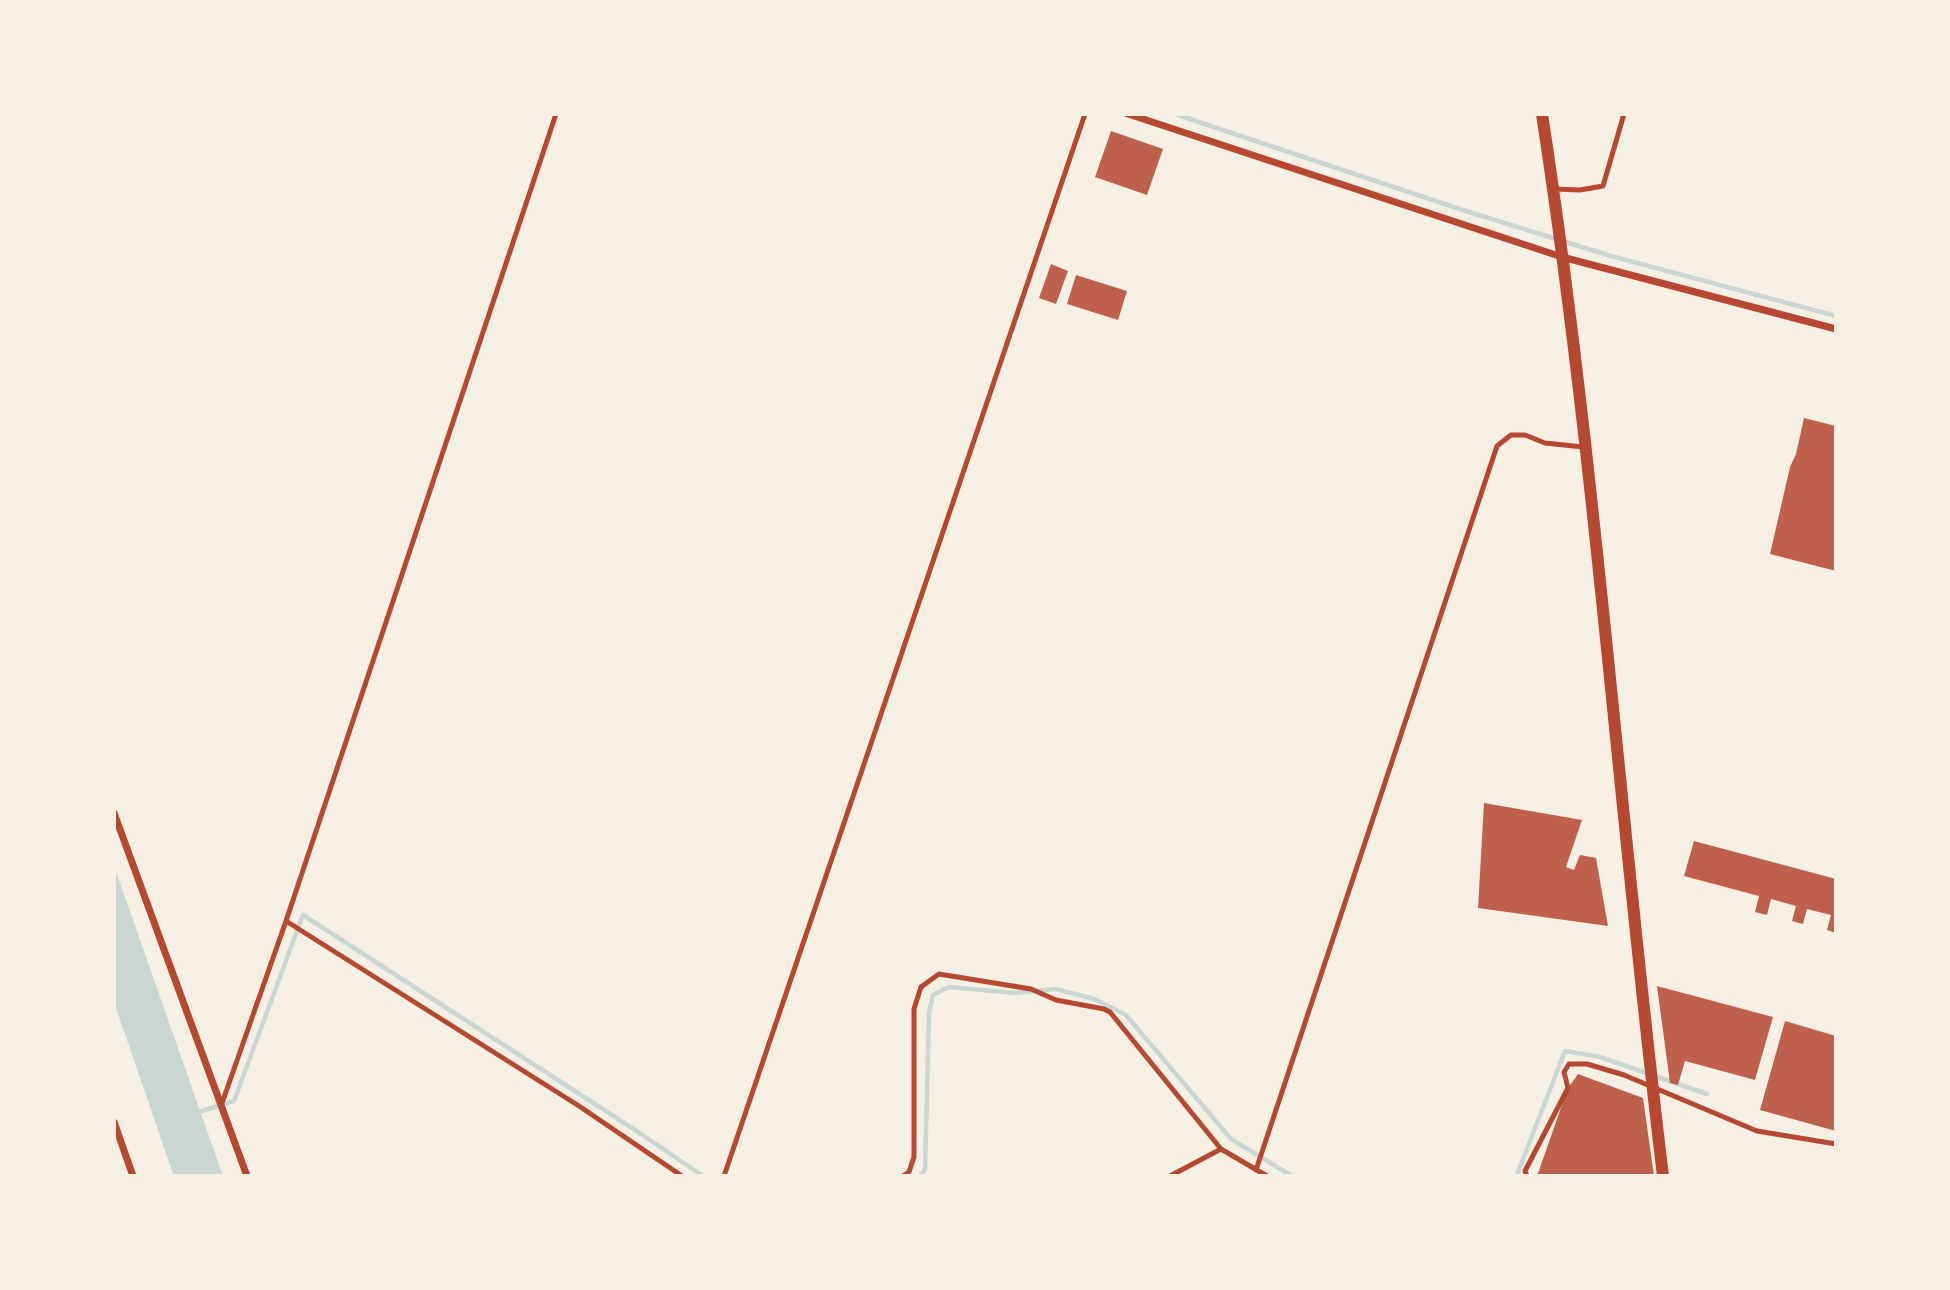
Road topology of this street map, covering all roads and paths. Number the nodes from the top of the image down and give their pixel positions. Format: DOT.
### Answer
graph roads {
  1 [pos="556,114"];
  2 [pos="1085,114"];
  3 [pos="1128,114"];
  4 [pos="1542,114"];
  5 [pos="1624,114"];
  6 [pos="1554,190"];
  7 [pos="1562,257"];
  8 [pos="1836,329"];
  9 [pos="1585,447"];
  10 [pos="114,813"];
  11 [pos="286,921"];
  12 [pos="1652,1085"];
  13 [pos="221,1108"];
  14 [pos="114,1122"];
  15 [pos="1836,1144"];
  16 [pos="1221,1149"];
  17 [pos="1256,1170"];
  18 [pos="133,1176"];
  19 [pos="247,1176"];
  20 [pos="682,1176"];
  21 [pos="724,1176"];
  22 [pos="903,1176"];
  23 [pos="1170,1176"];
  24 [pos="1267,1176"];
  25 [pos="1527,1176"];
  26 [pos="1663,1176"];
  1 -- 11 [label="lane"];
  2 -- 21 [label="lane"];
  3 -- 7 [label="street"];
  4 -- 6 [label="street"];
  5 -- 6 [label="lane"];
  6 -- 7 [label="street"];
  7 -- 8 [label="street"];
  7 -- 9 [label="street"];
  9 -- 12 [label="street"];
  9 -- 17 [label="lane"];
  10 -- 13 [label="street"];
  11 -- 13 [label="lane"];
  11 -- 20 [label="lane"];
  12 -- 15 [label="lane"];
  12 -- 25 [label="lane"];
  12 -- 26 [label="street"];
  13 -- 19 [label="street"];
  14 -- 18 [label="street"];
  16 -- 17 [label="lane"];
  16 -- 22 [label="lane"];
  16 -- 23 [label="lane"];
  17 -- 24 [label="lane"];
}
